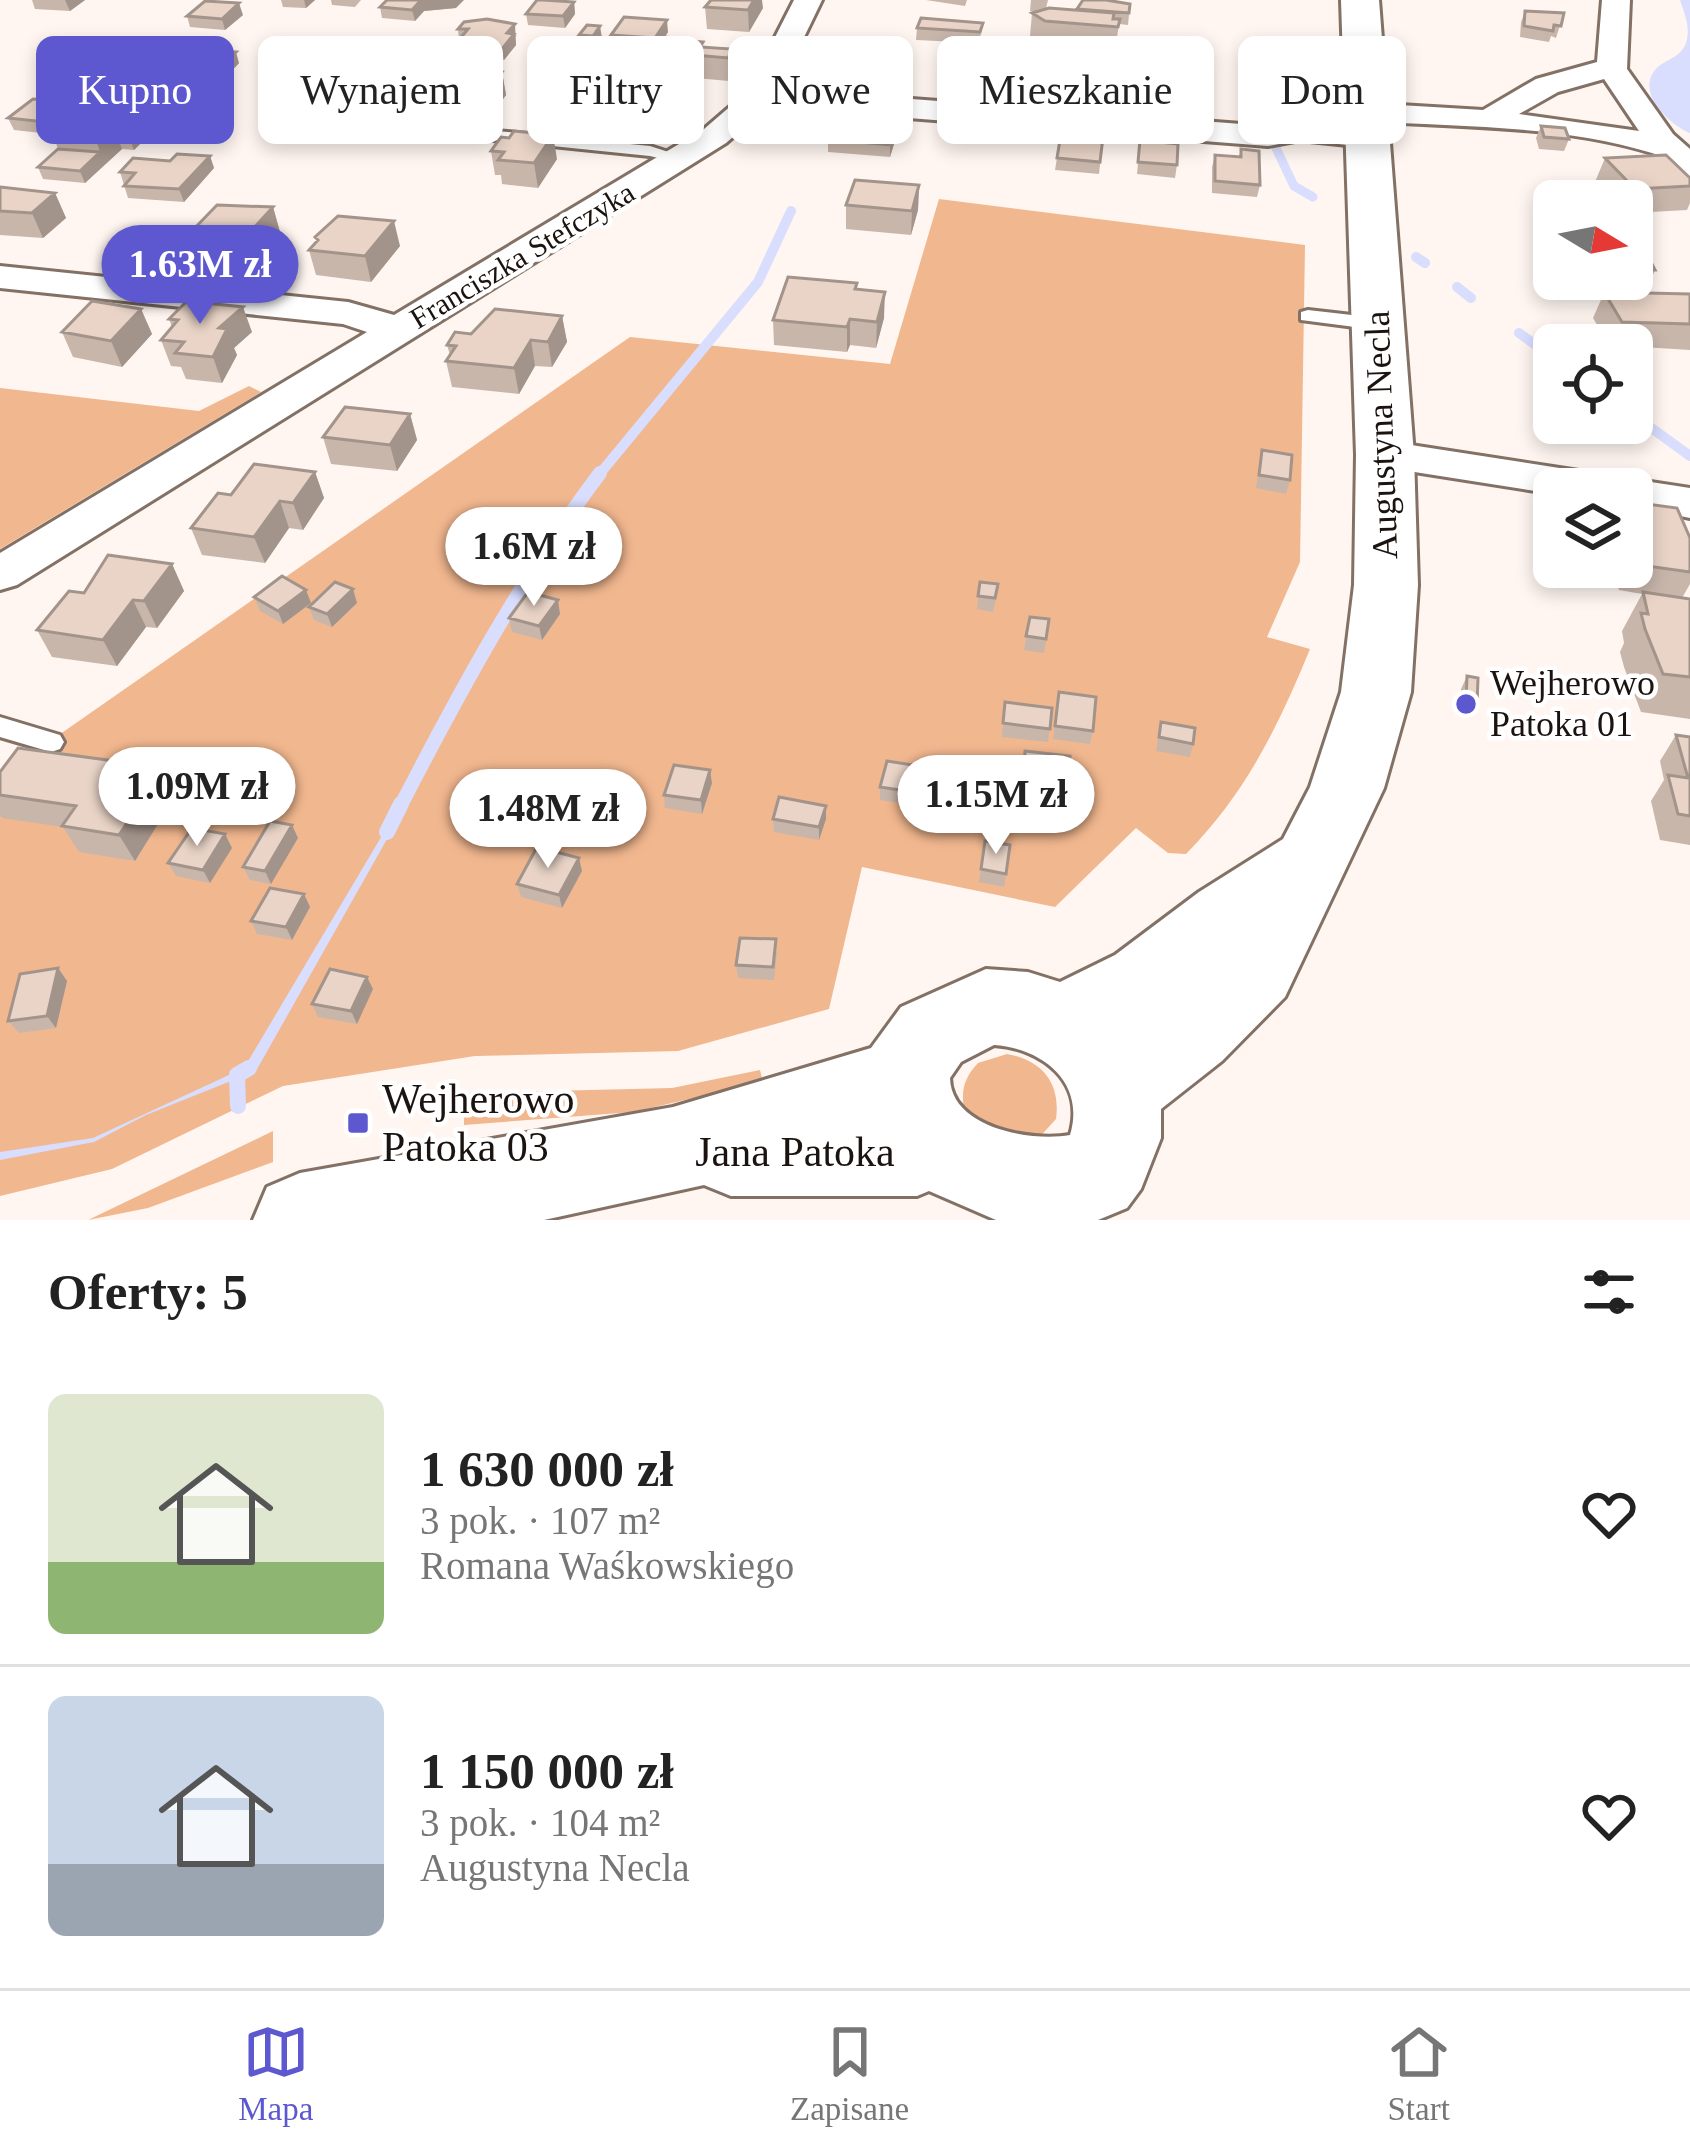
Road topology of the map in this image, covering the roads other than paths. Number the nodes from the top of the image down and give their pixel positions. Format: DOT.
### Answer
graph roads {
  1 [pos="808,0"];
  2 [pos="1360,0"];
  3 [pos="1616,0"];
  4 [pos="790,36"];
  5 [pos="1362,36"];
  6 [pos="1612,69"];
  7 [pos="913,109"];
  8 [pos="1490,120"];
  9 [pos="1406,123"];
  10 [pos="728,125"];
  11 [pos="1238,134"];
  12 [pos="503,139"];
  13 [pos="1367,144"];
  14 [pos="680,158"];
  15 [pos="1680,158"];
  16 [pos="0,277"];
  17 [pos="1308,316"];
  18 [pos="1378,324"];
  19 [pos="400,330"];
  20 [pos="1385,455"];
  21 [pos="1533,477"];
  22 [pos="1653,496"];
  23 [pos="1690,503"];
  24 [pos="0,574"];
  25 [pos="0,727"];
  26 [pos="51,742"];
  27 [pos="1314,859"];
  28 [pos="1063,1023"];
  29 [pos="1115,1091"];
  30 [pos="912,1115"];
  31 [pos="300,1220"];
  1 -- 4 [label="street, Franciszka Stefczyka"];
  2 -- 5 [label="main road, Augustyna Necla"];
  3 -- 6 [label="street"];
  6 -- 8 [label="street"];
  6 -- 15 [label="street"];
  7 -- 11 [label="street"];
  8 -- 9 [label="street"];
  8 -- 15 [label="street"];
  10 -- 14 [label="street, Franciszka Stefczyka"];
  12 -- 14 [label="lane"];
  13 -- 18 [label="main road, Augustyna Necla"];
  14 -- 19 [label="street, Franciszka Stefczyka"];
  16 -- 19 [label="street"];
  17 -- 18 [label="lane"];
  18 -- 20 [label="main road, Augustyna Necla"];
  19 -- 24 [label="street, Franciszka Stefczyka"];
  20 -- 21 [label="street"];
  20 -- 27 [label="main road, Augustyna Necla"];
  22 -- 23 [label="street"];
  25 -- 26 [label="lane"];
  27 -- 28 [label="main road"];
  27 -- 29 [label="main road, Augustyna Necla"];
  28 -- 29 [label="main road"];
  28 -- 30 [label="main road"];
  29 -- 30 [label="main road"];
  30 -- 31 [label="main road, Jana Patoka"];
}
